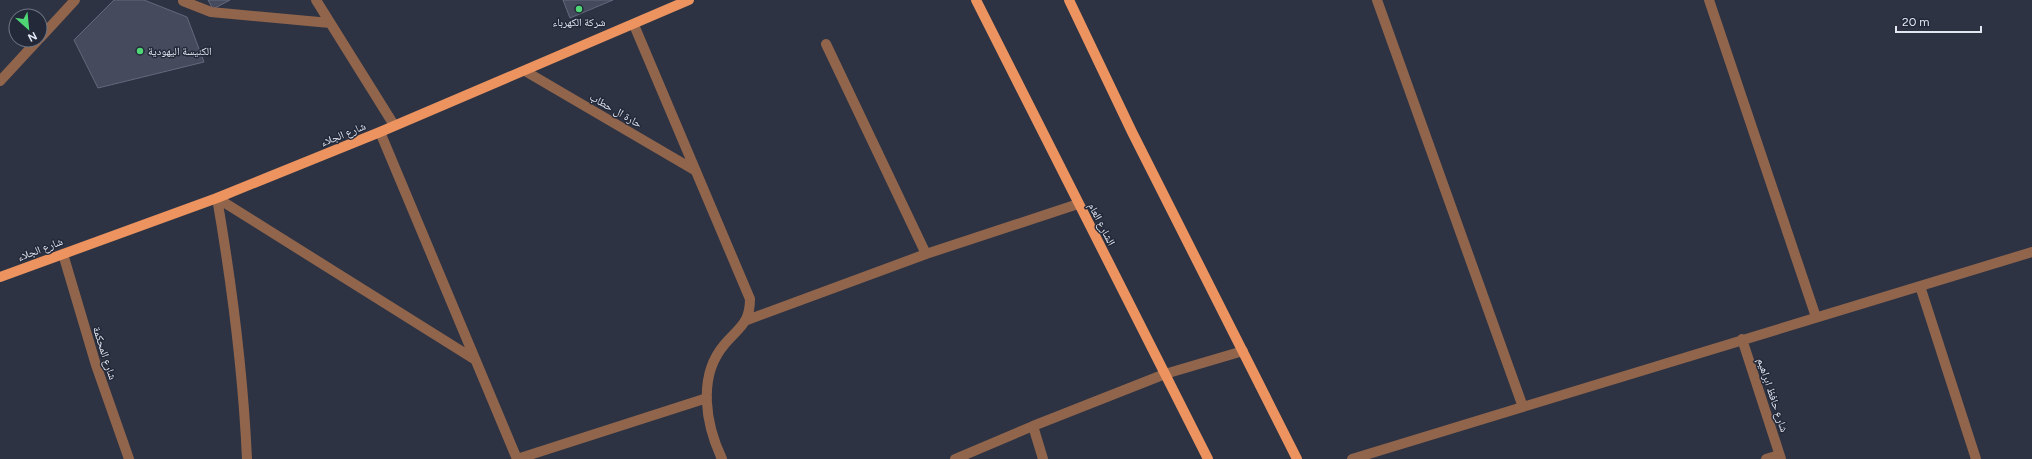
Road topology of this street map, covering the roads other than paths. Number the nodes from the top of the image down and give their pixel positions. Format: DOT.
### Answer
graph roads {
  1 [pos="75,0"];
  2 [pos="316,0"];
  3 [pos="689,0"];
  4 [pos="976,0"];
  5 [pos="1069,0"];
  6 [pos="1378,0"];
  7 [pos="1709,0"];
  8 [pos="183,2"];
  9 [pos="330,23"];
  10 [pos="634,24"];
  11 [pos="48,29"];
  12 [pos="826,44"];
  13 [pos="31,48"];
  14 [pos="525,70"];
  15 [pos="0,81"];
  16 [pos="394,125"];
  17 [pos="380,132"];
  18 [pos="696,171"];
  19 [pos="217,198"];
  20 [pos="1078,204"];
  21 [pos="2032,252"];
  22 [pos="63,254"];
  23 [pos="926,254"];
  24 [pos="0,277"];
  25 [pos="1920,286"];
  26 [pos="1816,317"];
  27 [pos="747,320"];
  28 [pos="1742,339"];
  29 [pos="1243,351"];
  30 [pos="474,359"];
  31 [pos="1165,374"];
  32 [pos="707,398"];
  33 [pos="1523,407"];
  34 [pos="1033,426"];
  35 [pos="1780,457"];
  36 [pos="128,459"];
  37 [pos="247,459"];
  38 [pos="517,459"];
  39 [pos="722,459"];
  40 [pos="955,459"];
  41 [pos="1043,459"];
  42 [pos="1208,459"];
  43 [pos="1297,459"];
  44 [pos="1352,459"];
  45 [pos="1766,459"];
  46 [pos="1976,459"];
  1 -- 11 [label="street"];
  2 -- 9 [label="street"];
  3 -- 10 [label="main road, شارع الجلاء"];
  4 -- 20 [label="main road, الشارع العام"];
  5 -- 29 [label="main road"];
  6 -- 33 [label="street"];
  7 -- 26 [label="street"];
  8 -- 9 [label="street"];
  9 -- 16 [label="street"];
  10 -- 14 [label="main road, شارع الجلاء"];
  10 -- 18 [label="street"];
  12 -- 23 [label="street"];
  13 -- 15 [label="street"];
  14 -- 16 [label="main road, شارع الجلاء"];
  14 -- 18 [label="street, حارة ال حطاب"];
  16 -- 17 [label="main road, شارع الجلاء"];
  17 -- 19 [label="main road, شارع الجلاء"];
  17 -- 30 [label="street"];
  18 -- 27 [label="street"];
  19 -- 22 [label="main road, شارع الجلاء"];
  19 -- 30 [label="street"];
  19 -- 37 [label="street"];
  20 -- 23 [label="street"];
  20 -- 31 [label="main road, الشارع العام"];
  21 -- 25 [label="street"];
  22 -- 24 [label="main road, شارع الجلاء"];
  22 -- 36 [label="street, شارع المحكمة"];
  23 -- 27 [label="street"];
  25 -- 26 [label="street"];
  25 -- 46 [label="street"];
  26 -- 28 [label="street"];
  27 -- 32 [label="street"];
  28 -- 33 [label="street"];
  28 -- 35 [label="street, شارع حافظ ابراهيم"];
  29 -- 31 [label="street"];
  29 -- 43 [label="main road"];
  30 -- 38 [label="street"];
  31 -- 34 [label="street"];
  31 -- 42 [label="main road, الشارع العام"];
  32 -- 38 [label="street"];
  32 -- 39 [label="street"];
  33 -- 44 [label="street"];
  34 -- 40 [label="street"];
  34 -- 41 [label="street"];
  35 -- 45 [label="street"];
}
